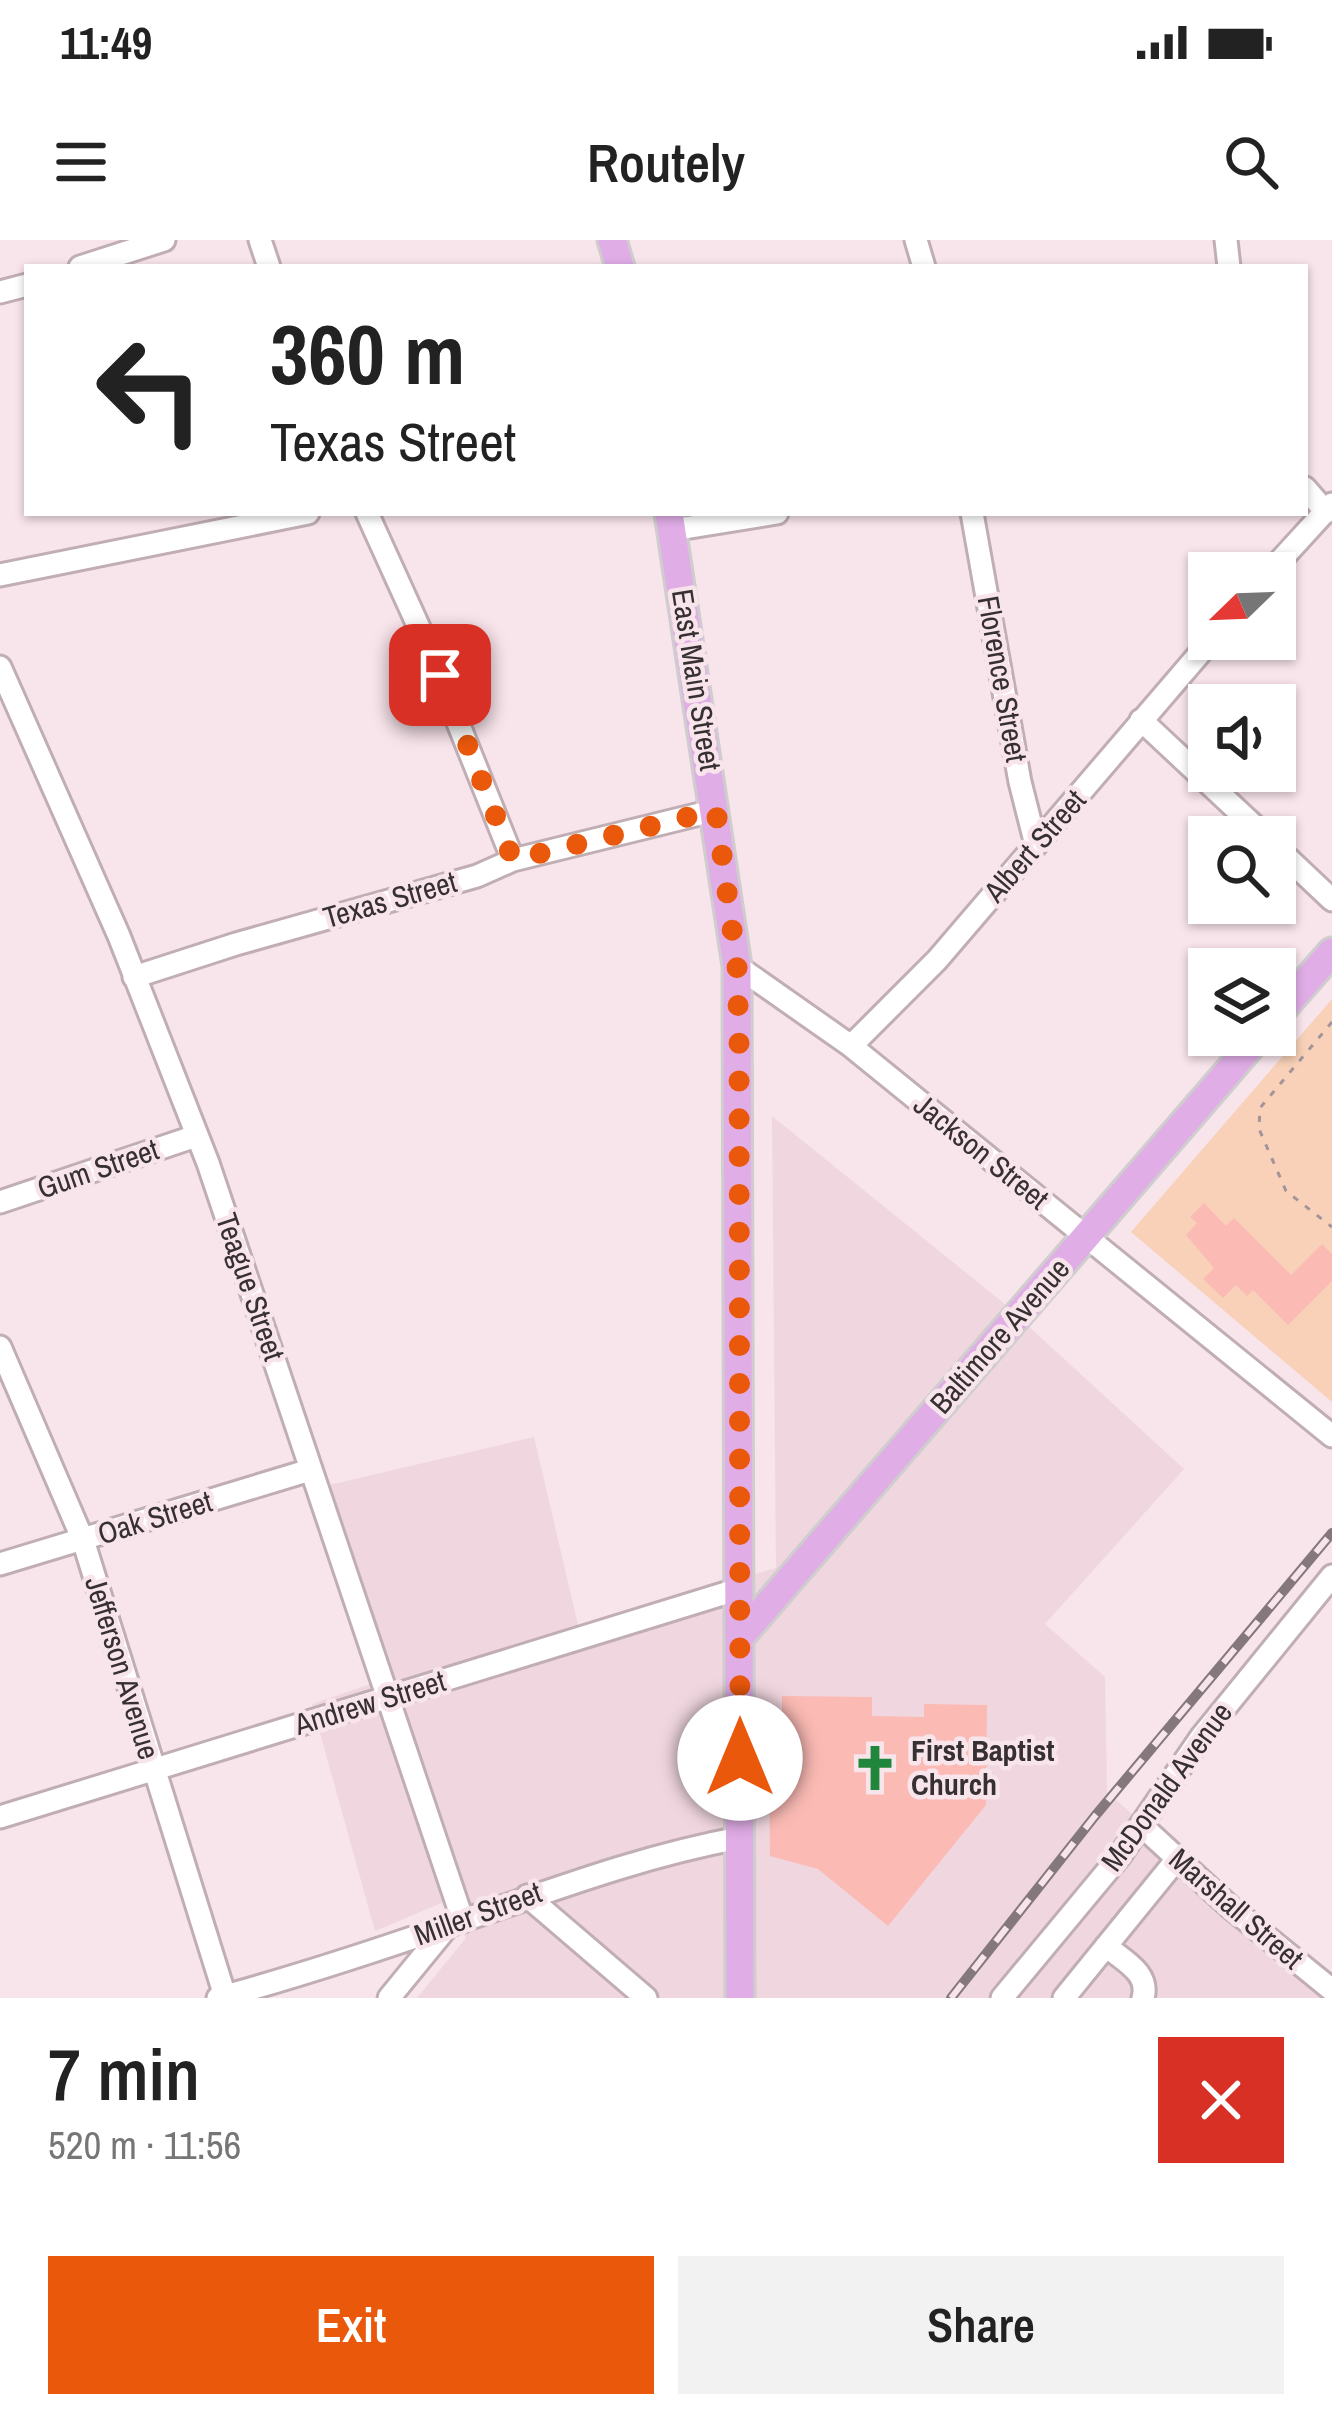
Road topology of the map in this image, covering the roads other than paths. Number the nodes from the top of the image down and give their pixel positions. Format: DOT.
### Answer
graph roads {
  1 [pos="164,240"];
  2 [pos="89,264"];
  3 [pos="1329,508"];
  4 [pos="293,516"];
  5 [pos="369,516"];
  6 [pos="742,516"];
  7 [pos="973,516"];
  8 [pos="671,522"];
  9 [pos="1288,552"];
  10 [pos="0,574"];
  11 [pos="1194,660"];
  12 [pos="0,667"];
  13 [pos="1142,720"];
  14 [pos="716,810"];
  15 [pos="1244,816"];
  16 [pos="1036,844"];
  17 [pos="513,860"];
  18 [pos="1296,866"];
  19 [pos="1332,900"];
  20 [pos="1332,952"];
  21 [pos="737,966"];
  22 [pos="134,977"];
  23 [pos="1296,994"];
  24 [pos="851,1046"];
  25 [pos="1242,1056"];
  26 [pos="196,1136"];
  27 [pos="0,1202"];
  28 [pos="1084,1238"];
  29 [pos="0,1347"];
  30 [pos="1332,1436"];
  31 [pos="310,1470"];
  32 [pos="83,1540"];
  33 [pos="0,1564"];
  34 [pos="1332,1576"];
  35 [pos="739,1589"];
  36 [pos="740,1637"];
  37 [pos="388,1697"];
  38 [pos="153,1768"];
  39 [pos="0,1817"];
  40 [pos="1142,1826"];
  41 [pos="739,1838"];
  42 [pos="1177,1859"];
  43 [pos="527,1896"];
  44 [pos="455,1923"];
  45 [pos="1106,1946"];
  46 [pos="1332,1990"];
  47 [pos="221,1997"];
  48 [pos="389,1998"];
  49 [pos="646,1998"];
  50 [pos="740,1998"];
  51 [pos="1002,1998"];
  52 [pos="1064,1998"];
  53 [pos="1143,1998"];
  1 -- 2 [label="street"];
  3 -- 9 [label="street"];
  4 -- 10 [label="street"];
  5 -- 17 [label="street"];
  6 -- 8 [label="street"];
  7 -- 16 [label="street, Florence Street"];
  8 -- 14 [label="main road, East Main Street"];
  11 -- 13 [label="street, Albert Street"];
  12 -- 22 [label="street, Teague Street"];
  13 -- 15 [label="street"];
  13 -- 16 [label="street, Albert Street"];
  14 -- 17 [label="street, Texas Street"];
  14 -- 21 [label="main road, East Main Street"];
  16 -- 24 [label="street, Albert Street"];
  17 -- 22 [label="street, Texas Street"];
  18 -- 19 [label="street"];
  20 -- 23 [label="main road"];
  21 -- 24 [label="street, Jackson Street"];
  21 -- 35 [label="main road, East Main Street"];
  22 -- 26 [label="street, Teague Street"];
  24 -- 28 [label="street, Jackson Street"];
  25 -- 28 [label="main road, Baltimore Avenue"];
  26 -- 27 [label="street, Gum Street"];
  26 -- 31 [label="street, Teague Street"];
  28 -- 30 [label="street, Jackson Street"];
  28 -- 36 [label="main road, Baltimore Avenue"];
  29 -- 32 [label="street, Jefferson Avenue"];
  31 -- 32 [label="street, Oak Street"];
  31 -- 37 [label="street, Teague Street"];
  32 -- 33 [label="street, Oak Street"];
  32 -- 38 [label="street, Jefferson Avenue"];
  34 -- 40 [label="street, McDonald Avenue"];
  35 -- 36 [label="main road, East Main Street"];
  35 -- 37 [label="street, Andrew Street"];
  36 -- 41 [label="main road, East Main Street"];
  37 -- 38 [label="street, Andrew Street"];
  37 -- 44 [label="street, Teague Street"];
  38 -- 39 [label="street, Andrew Street"];
  38 -- 47 [label="street, Jefferson Avenue"];
  40 -- 42 [label="street, Marshall Street"];
  40 -- 51 [label="street, McDonald Avenue"];
  41 -- 43 [label="street, Miller Street"];
  41 -- 50 [label="main road, East Main Street"];
  42 -- 45 [label="street"];
  42 -- 46 [label="street, Marshall Street"];
  43 -- 44 [label="street, Miller Street"];
  43 -- 49 [label="street"];
  44 -- 47 [label="street, Miller Street"];
  44 -- 48 [label="street"];
  45 -- 52 [label="street"];
  45 -- 53 [label="street"];
}
